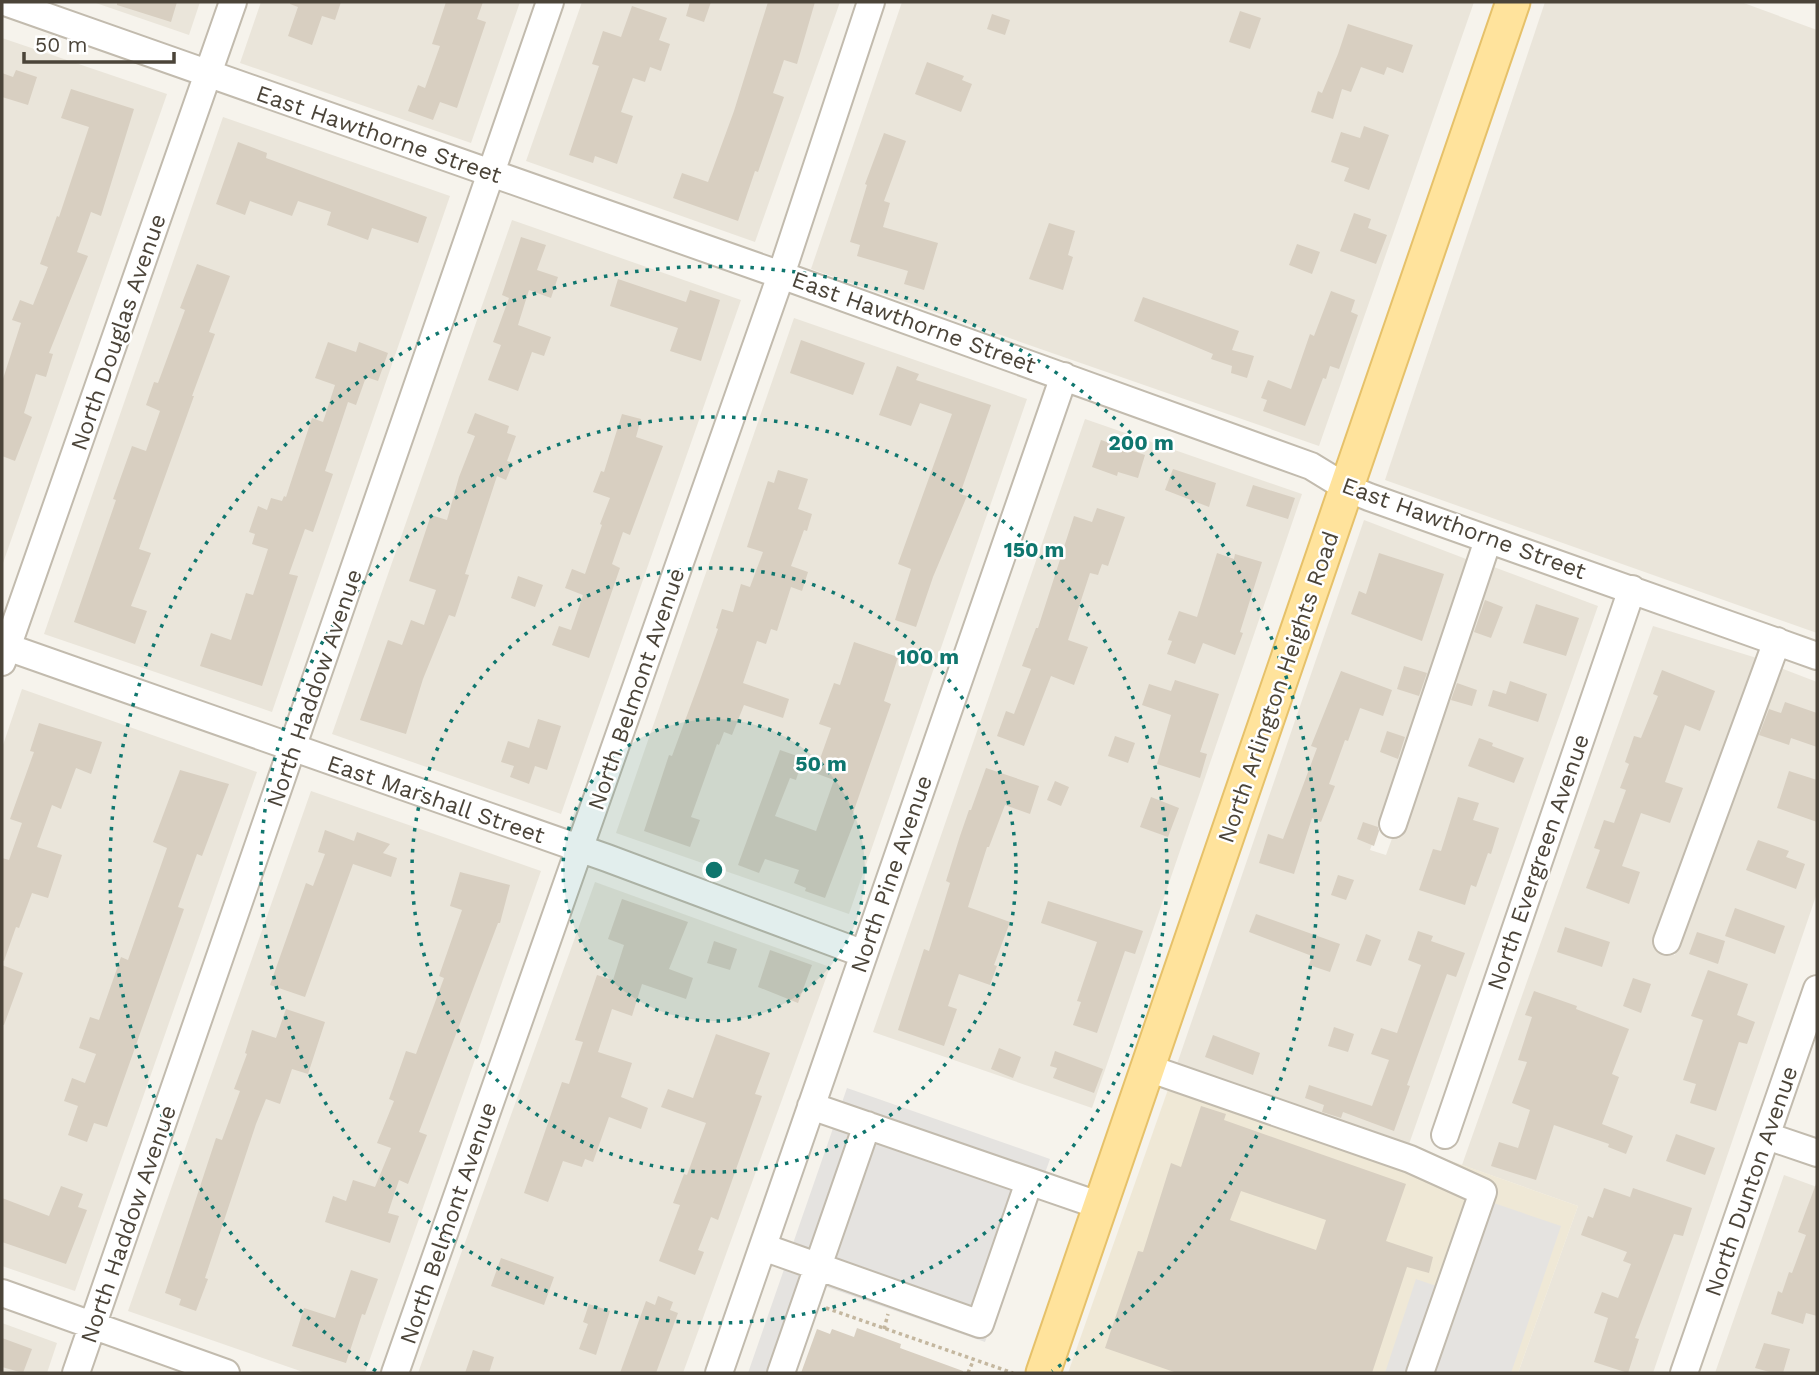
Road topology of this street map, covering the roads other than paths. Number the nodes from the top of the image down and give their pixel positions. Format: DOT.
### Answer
graph roads {
  1 [pos="5,2"];
  2 [pos="233,2"];
  3 [pos="550,2"];
  4 [pos="871,2"];
  5 [pos="1513,2"];
  6 [pos="208,74"];
  7 [pos="492,174"];
  8 [pos="781,275"];
  9 [pos="1064,376"];
  10 [pos="1347,488"];
  11 [pos="1488,540"];
  12 [pos="1632,589"];
  13 [pos="1777,642"];
  14 [pos="4,655"];
  15 [pos="1817,656"];
  16 [pos="293,750"];
  17 [pos="1393,824"];
  18 [pos="580,849"];
  19 [pos="1667,941"];
  20 [pos="864,954"];
  21 [pos="1817,989"];
  22 [pos="1148,1068"];
  23 [pos="811,1106"];
  24 [pos="867,1125"];
  25 [pos="1445,1135"];
  26 [pos="1767,1136"];
  27 [pos="1817,1153"];
  28 [pos="1028,1182"];
  29 [pos="1101,1206"];
  30 [pos="763,1247"];
  31 [pos="818,1266"];
  32 [pos="2,1293"];
  33 [pos="93,1325"];
  34 [pos="1050,1371"];
  35 [pos="76,1373"];
  36 [pos="226,1373"];
  37 [pos="395,1373"];
  38 [pos="719,1373"];
  39 [pos="781,1373"];
  40 [pos="1420,1373"];
  41 [pos="1684,1373"];
  1 -- 6 [label="street, East Hawthorne Street"];
  2 -- 6 [label="street, North Douglas Avenue"];
  3 -- 7 [label="street, North Haddow Avenue"];
  4 -- 8 [label="street, North Belmont Avenue"];
  5 -- 10 [label="main road, North Arlington Heights Road"];
  6 -- 7 [label="street, East Hawthorne Street"];
  6 -- 14 [label="street, North Douglas Avenue"];
  7 -- 8 [label="street, East Hawthorne Street"];
  7 -- 16 [label="street, North Haddow Avenue"];
  8 -- 9 [label="street, East Hawthorne Street"];
  8 -- 18 [label="street, North Belmont Avenue"];
  9 -- 10 [label="street, East Hawthorne Street"];
  9 -- 20 [label="street, North Pine Avenue"];
  10 -- 11 [label="street, East Hawthorne Street"];
  10 -- 22 [label="main road, North Arlington Heights Road"];
  11 -- 12 [label="street, East Hawthorne Street"];
  11 -- 17 [label="street"];
  12 -- 13 [label="street, East Hawthorne Street"];
  12 -- 25 [label="street, North Evergreen Avenue"];
  13 -- 15 [label="street, East Hawthorne Street"];
  13 -- 19 [label="street"];
  14 -- 16 [label="street, East Marshall Street"];
  16 -- 18 [label="street, East Marshall Street"];
  16 -- 33 [label="street, North Haddow Avenue"];
  18 -- 20 [label="street, East Marshall Street"];
  18 -- 37 [label="street, North Belmont Avenue"];
  20 -- 23 [label="street, North Pine Avenue"];
  21 -- 26 [label="street, North Dunton Avenue"];
  22 -- 29 [label="main road, North Arlington Heights Road"];
  22 -- 40 [label="street"];
  23 -- 24 [label="street"];
  23 -- 30 [label="street, North Pine Avenue"];
  24 -- 28 [label="street"];
  24 -- 31 [label="street"];
  26 -- 27 [label="street"];
  26 -- 41 [label="street, North Dunton Avenue"];
  28 -- 29 [label="street"];
  28 -- 31 [label="street"];
  29 -- 34 [label="main road, North Arlington Heights Road"];
  30 -- 31 [label="street"];
  30 -- 38 [label="street, North Pine Avenue"];
  31 -- 39 [label="street"];
  32 -- 33 [label="street"];
  33 -- 35 [label="street, North Haddow Avenue"];
  33 -- 36 [label="street"];
}
